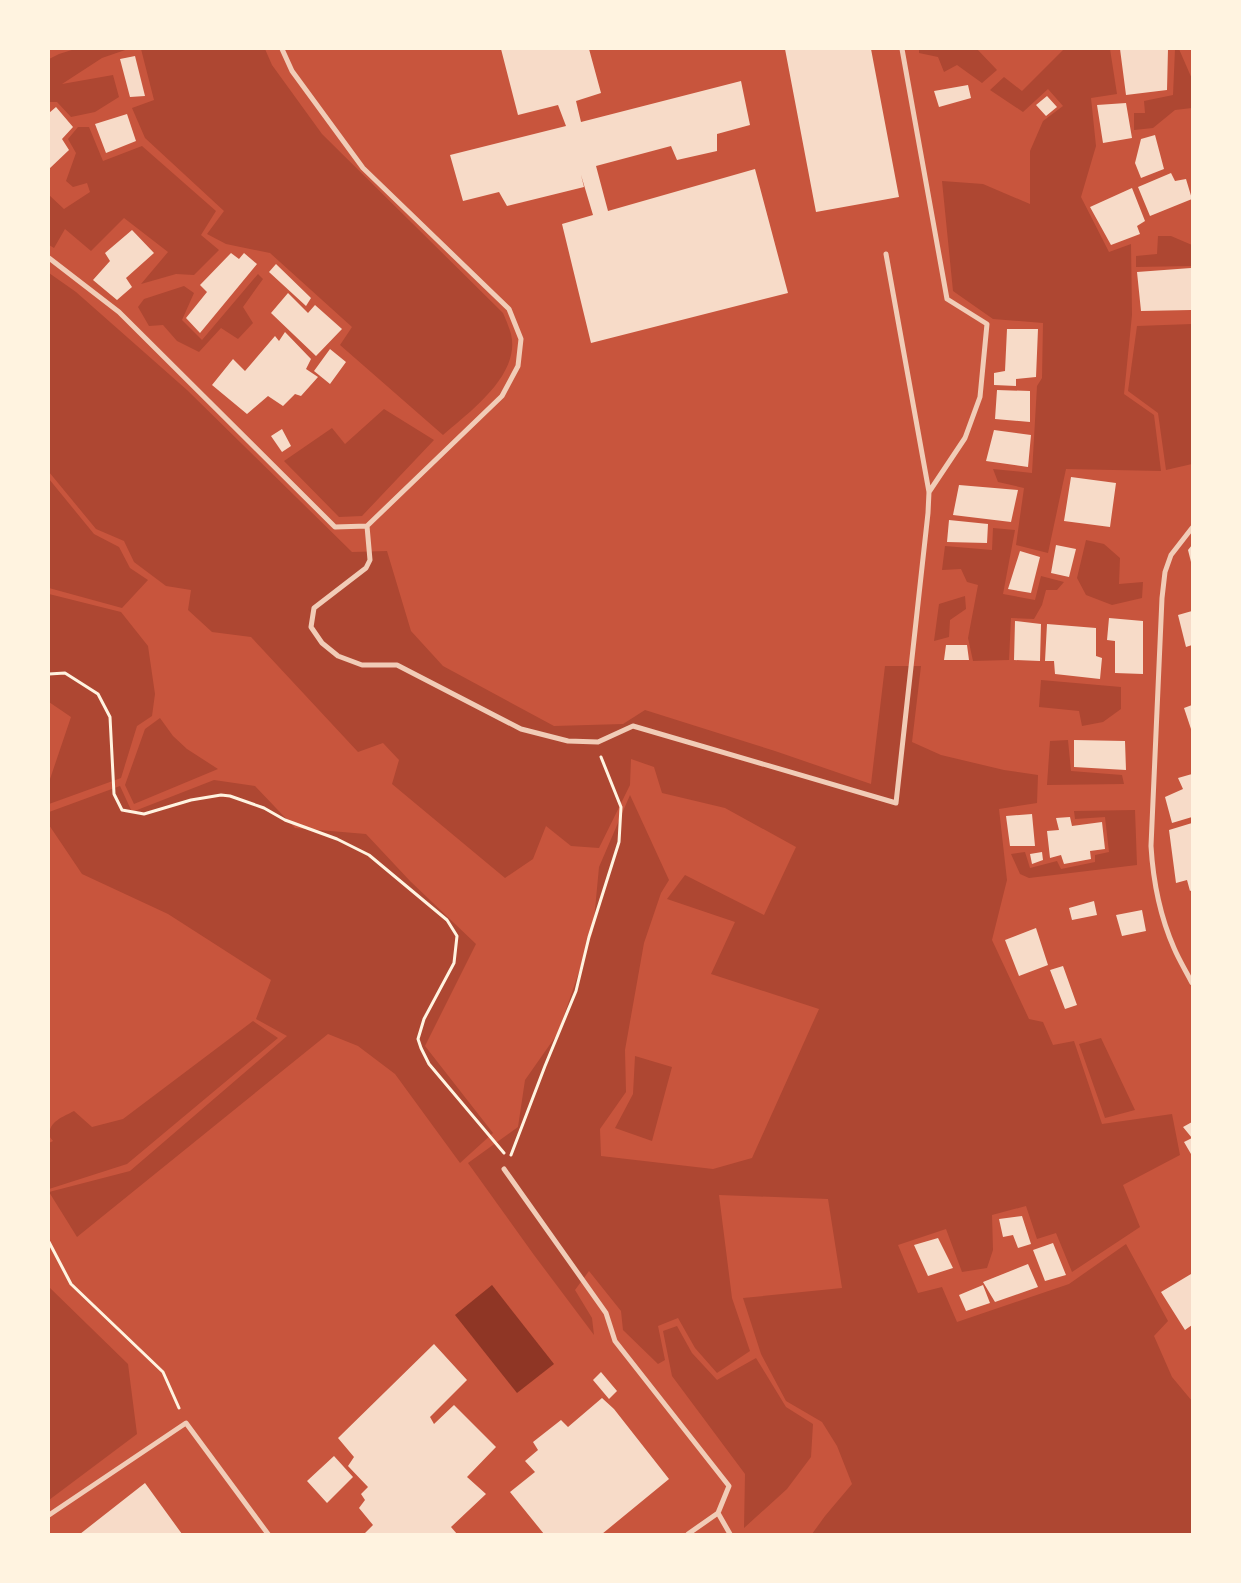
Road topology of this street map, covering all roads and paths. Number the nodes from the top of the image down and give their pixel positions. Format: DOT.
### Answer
graph roads {
  1 [pos="282,49"];
  2 [pos="902,49"];
  3 [pos="886,254"];
  4 [pos="49,258"];
  5 [pos="929,492"];
  6 [pos="367,526"];
  7 [pos="1192,528"];
  8 [pos="49,674"];
  9 [pos="595,742"];
  10 [pos="1192,983"];
  11 [pos="504,1169"];
  12 [pos="49,1242"];
  13 [pos="186,1423"];
  14 [pos="718,1513"];
  15 [pos="49,1514"];
  16 [pos="268,1534"];
  17 [pos="688,1534"];
  18 [pos="730,1534"];
  1 -- 6 [label="street"];
  2 -- 5 [label="street"];
  3 -- 5 [label="street"];
  4 -- 6 [label="street"];
  5 -- 9 [label="street"];
  6 -- 9 [label="street"];
  7 -- 10 [label="street"];
  8 -- 9 [label="path"];
  11 -- 14 [label="street"];
  12 -- 13 [label="path"];
  13 -- 15 [label="street"];
  13 -- 16 [label="street"];
  14 -- 17 [label="street"];
  14 -- 18 [label="street"];
}
